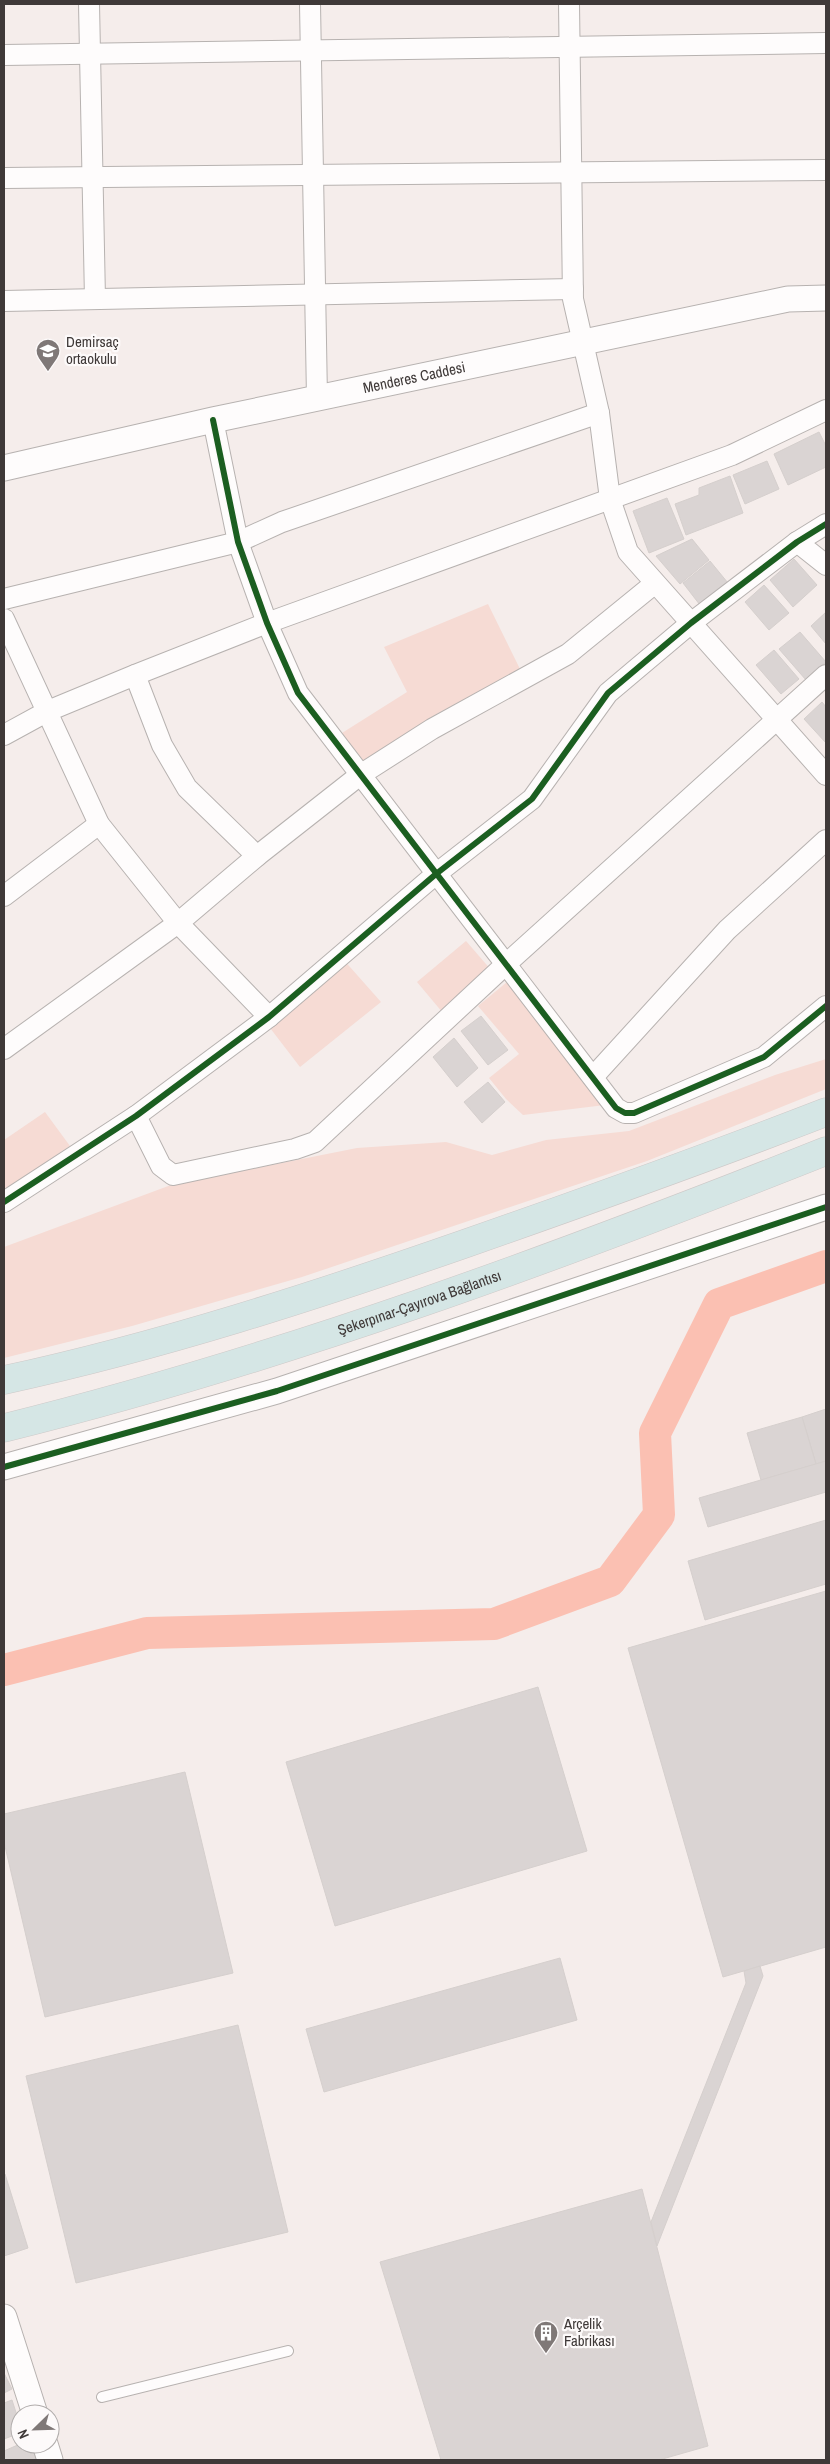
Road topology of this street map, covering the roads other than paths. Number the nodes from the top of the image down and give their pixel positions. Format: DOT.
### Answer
graph roads {
  1 [pos="89,4"];
  2 [pos="310,4"];
  3 [pos="569,4"];
  4 [pos="826,43"];
  5 [pos="569,47"];
  6 [pos="311,51"];
  7 [pos="91,54"];
  8 [pos="4,55"];
  9 [pos="826,170"];
  10 [pos="571,172"];
  11 [pos="313,175"];
  12 [pos="93,177"];
  13 [pos="4,178"];
  14 [pos="573,289"];
  15 [pos="315,295"];
  16 [pos="826,298"];
  17 [pos="95,299"];
  18 [pos="4,301"];
  19 [pos="582,343"];
  20 [pos="317,398"];
  21 [pos="826,410"];
  22 [pos="598,413"];
  23 [pos="213,420"];
  24 [pos="4,468"];
  25 [pos="610,499"];
  26 [pos="826,524"];
  27 [pos="238,542"];
  28 [pos="797,542"];
  29 [pos="826,565"];
  30 [pos="654,584"];
  31 [pos="4,599"];
  32 [pos="4,619"];
  33 [pos="267,623"];
  34 [pos="691,623"];
  35 [pos="135,674"];
  36 [pos="826,675"];
  37 [pos="48,711"];
  38 [pos="777,719"];
  39 [pos="4,735"];
  40 [pos="360,775"];
  41 [pos="826,775"];
  42 [pos="99,824"];
  43 [pos="826,840"];
  44 [pos="257,856"];
  45 [pos="436,874"];
  46 [pos="4,896"];
  47 [pos="178,923"];
  48 [pos="505,965"];
  49 [pos="826,1006"];
  50 [pos="269,1017"];
  51 [pos="4,1049"];
  52 [pos="593,1077"];
  53 [pos="826,1112"];
  54 [pos="136,1116"];
  55 [pos="826,1151"];
  56 [pos="4,1202"];
  57 [pos="826,1207"];
  58 [pos="4,1380"];
  59 [pos="4,1428"];
  60 [pos="4,1468"];
  61 [pos="4,2317"];
  62 [pos="288,2351"];
  63 [pos="102,2397"];
  64 [pos="32,2404"];
  1 -- 7 [label="street"];
  2 -- 6 [label="street"];
  3 -- 5 [label="street"];
  4 -- 5 [label="street"];
  5 -- 6 [label="street"];
  5 -- 10 [label="street"];
  6 -- 7 [label="street"];
  6 -- 11 [label="street"];
  7 -- 8 [label="street"];
  7 -- 12 [label="street"];
  9 -- 10 [label="street"];
  10 -- 11 [label="street"];
  10 -- 14 [label="street"];
  11 -- 12 [label="street"];
  11 -- 15 [label="street"];
  12 -- 13 [label="street"];
  12 -- 17 [label="street"];
  14 -- 15 [label="street"];
  14 -- 19 [label="street"];
  15 -- 17 [label="street"];
  15 -- 20 [label="street"];
  16 -- 19 [label="street, Menderes Caddesi"];
  17 -- 18 [label="street"];
  19 -- 20 [label="street, Menderes Caddesi"];
  19 -- 22 [label="street"];
  20 -- 23 [label="street, Menderes Caddesi"];
  21 -- 25 [label="street"];
  22 -- 25 [label="street"];
  22 -- 27 [label="street"];
  23 -- 24 [label="street, Menderes Caddesi"];
  23 -- 27 [label="street"];
  25 -- 30 [label="street"];
  25 -- 33 [label="street"];
  26 -- 28 [label="street"];
  27 -- 31 [label="street"];
  27 -- 33 [label="street"];
  28 -- 29 [label="street"];
  28 -- 34 [label="street"];
  30 -- 34 [label="street"];
  30 -- 40 [label="street"];
  32 -- 37 [label="street"];
  33 -- 35 [label="street"];
  33 -- 40 [label="street"];
  34 -- 38 [label="street"];
  34 -- 45 [label="street"];
  35 -- 37 [label="street"];
  35 -- 44 [label="street"];
  36 -- 38 [label="street"];
  37 -- 39 [label="street"];
  37 -- 42 [label="street"];
  38 -- 41 [label="street"];
  38 -- 48 [label="street"];
  40 -- 44 [label="street"];
  40 -- 45 [label="street"];
  42 -- 46 [label="street"];
  42 -- 47 [label="street"];
  43 -- 52 [label="street"];
  44 -- 47 [label="street"];
  45 -- 48 [label="street"];
  45 -- 50 [label="street"];
  47 -- 50 [label="street"];
  47 -- 51 [label="street"];
  48 -- 52 [label="street"];
  48 -- 54 [label="street"];
  49 -- 52 [label="street"];
  50 -- 54 [label="street"];
  53 -- 58 [label="highway"];
  54 -- 56 [label="street"];
  55 -- 59 [label="highway, Şekerpınar-Çayırova Bağlantısı"];
  57 -- 60 [label="street"];
  61 -- 64 [label="street"];
  62 -- 63 [label="lane"];
}
